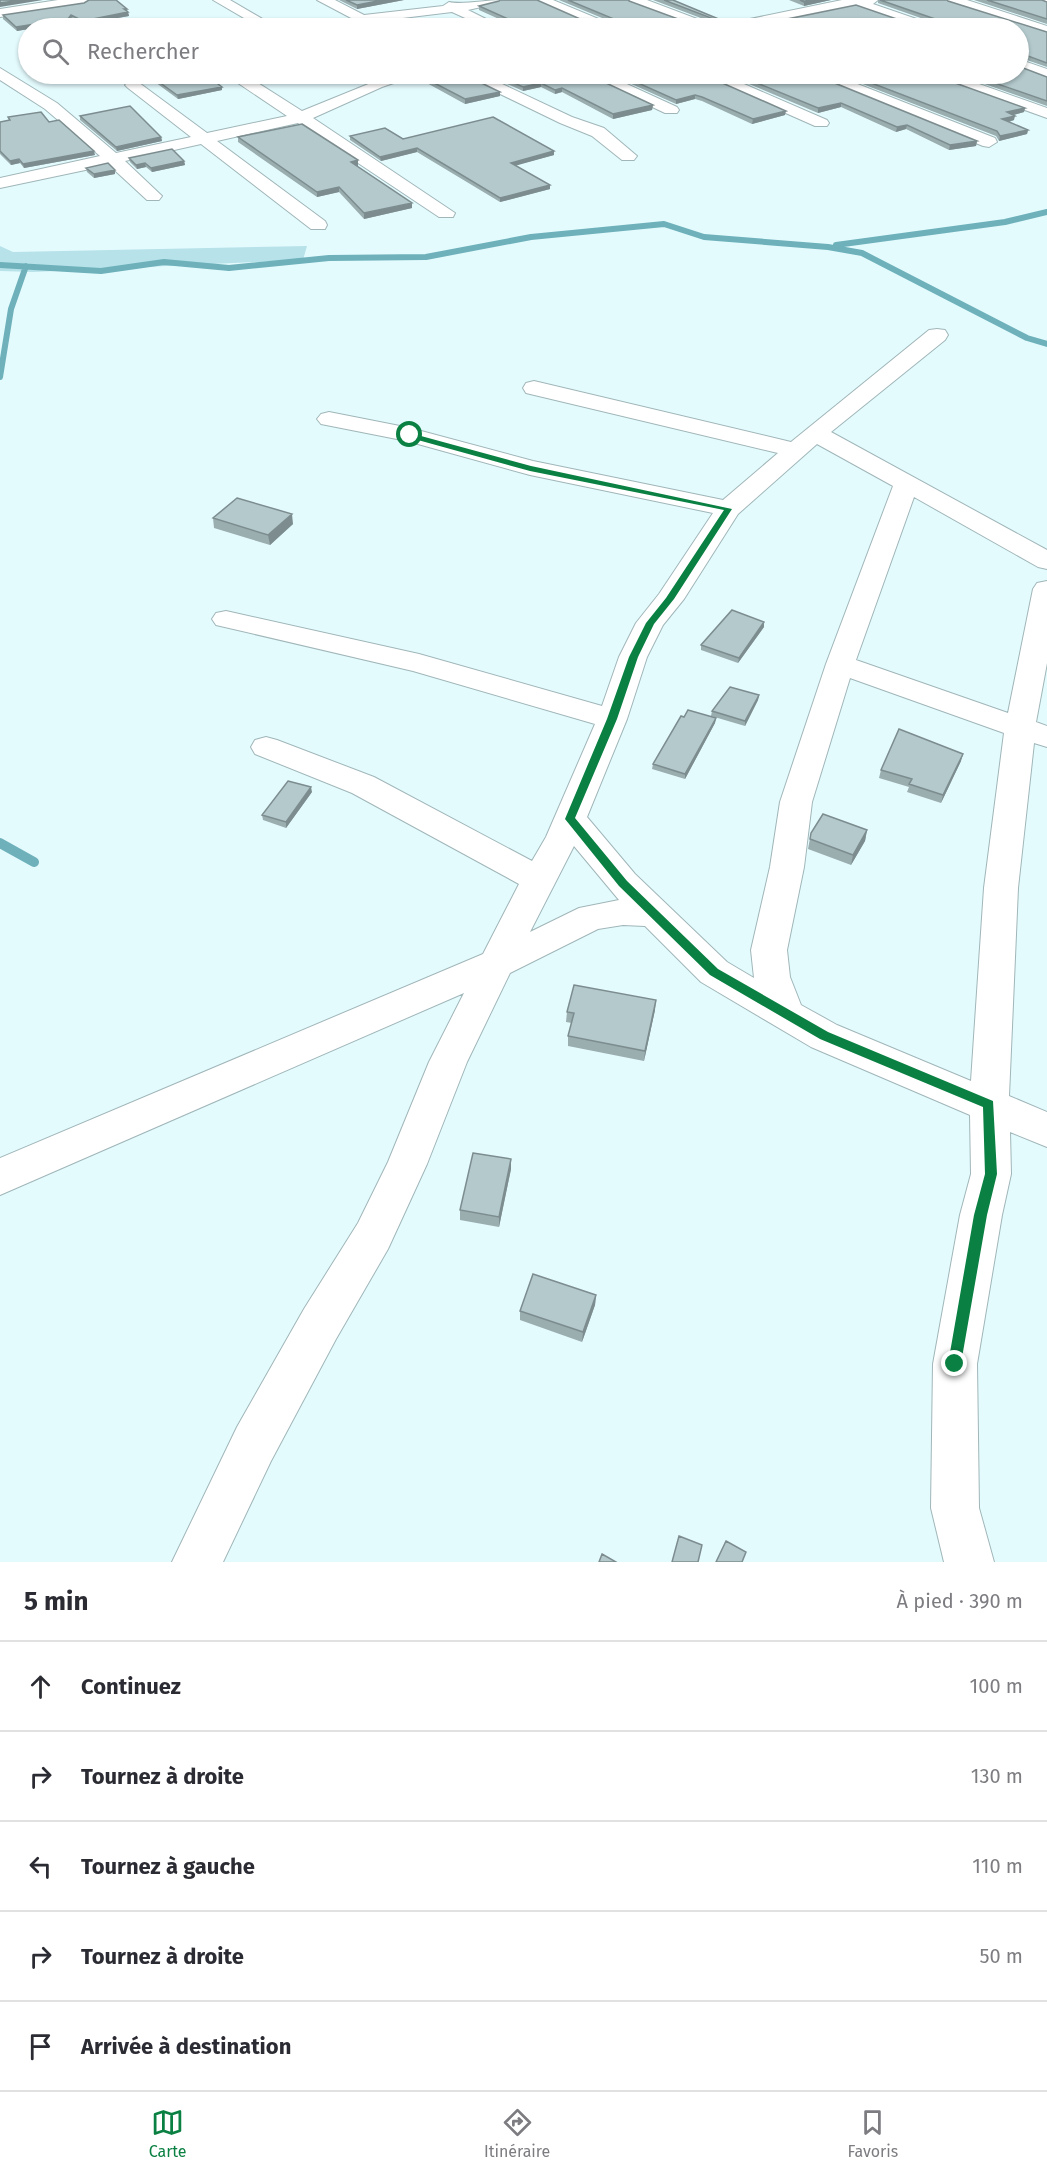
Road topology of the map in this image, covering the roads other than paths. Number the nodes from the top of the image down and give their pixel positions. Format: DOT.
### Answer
graph roads {
  1 [pos="84,0"];
  2 [pos="220,0"];
  3 [pos="324,0"];
  4 [pos="437,0"];
  5 [pos="494,0"];
  6 [pos="541,0"];
  7 [pos="635,0"];
  8 [pos="871,0"];
  9 [pos="953,0"];
  10 [pos="853,1"];
  11 [pos="755,6"];
  12 [pos="454,8"];
  13 [pos="0,13"];
  14 [pos="784,17"];
  15 [pos="253,18"];
  16 [pos="361,18"];
  17 [pos="370,18"];
  18 [pos="476,18"];
  19 [pos="584,18"];
  20 [pos="682,18"];
  21 [pos="779,18"];
  22 [pos="901,18"];
  23 [pos="1008,18"];
  24 [pos="1029,25"];
  25 [pos="1047,31"];
  26 [pos="1029,61"];
  27 [pos="0,73"];
  28 [pos="1047,74"];
  29 [pos="249,84"];
  30 [pos="376,84"];
  31 [pos="494,84"];
  32 [pos="615,84"];
  33 [pos="732,84"];
  34 [pos="845,84"];
  35 [pos="967,84"];
  36 [pos="133,85"];
  37 [pos="671,110"];
  38 [pos="1047,113"];
  39 [pos="300,118"];
  40 [pos="821,123"];
  41 [pos="203,138"];
  42 [pos="989,142"];
  43 [pos="628,156"];
  44 [pos="111,158"];
  45 [pos="0,183"];
  46 [pos="153,196"];
  47 [pos="446,213"];
  48 [pos="318,225"];
  49 [pos="937,335"];
  50 [pos="534,388"];
  51 [pos="329,419"];
  52 [pos="805,442"];
  53 [pos="906,484"];
  54 [pos="728,509"];
  55 [pos="1047,561"];
  56 [pos="1047,589"];
  57 [pos="226,619"];
  58 [pos="840,664"];
  59 [pos="612,719"];
  60 [pos="1033,733"];
  61 [pos="266,747"];
  62 [pos="570,819"];
  63 [pos="538,879"];
  64 [pos="653,913"];
  65 [pos="496,964"];
  66 [pos="786,1013"];
  67 [pos="989,1104"];
  68 [pos="1047,1130"];
  69 [pos="0,1177"];
  70 [pos="197,1562"];
  71 [pos="969,1562"];
  1 -- 13 [label="street"];
  2 -- 15 [label="street"];
  3 -- 16 [label="street"];
  4 -- 12 [label="street"];
  5 -- 12 [label="street"];
  6 -- 19 [label="street"];
  7 -- 20 [label="street"];
  8 -- 10 [label="street"];
  9 -- 23 [label="street"];
  10 -- 14 [label="street"];
  10 -- 22 [label="street"];
  11 -- 14 [label="street"];
  12 -- 17 [label="street"];
  12 -- 18 [label="street"];
  14 -- 21 [label="street"];
  24 -- 25 [label="street"];
  26 -- 28 [label="street"];
  27 -- 44 [label="street"];
  29 -- 39 [label="street"];
  30 -- 39 [label="street"];
  31 -- 43 [label="street"];
  32 -- 37 [label="street"];
  33 -- 40 [label="street"];
  34 -- 42 [label="street"];
  35 -- 38 [label="street"];
  36 -- 41 [label="street"];
  39 -- 41 [label="street"];
  39 -- 47 [label="street"];
  41 -- 44 [label="street"];
  41 -- 48 [label="street"];
  44 -- 45 [label="street"];
  44 -- 46 [label="street"];
  49 -- 52 [label="street"];
  50 -- 52 [label="street"];
  51 -- 54 [label="street"];
  52 -- 53 [label="street"];
  52 -- 54 [label="street"];
  53 -- 55 [label="street"];
  53 -- 58 [label="street"];
  54 -- 59 [label="street"];
  56 -- 60 [label="street"];
  57 -- 59 [label="street"];
  58 -- 60 [label="street"];
  58 -- 66 [label="street"];
  59 -- 62 [label="street"];
  60 -- 67 [label="street"];
  61 -- 63 [label="street"];
  62 -- 63 [label="street"];
  62 -- 64 [label="street"];
  63 -- 65 [label="street"];
  64 -- 65 [label="street"];
  64 -- 66 [label="street"];
  65 -- 69 [label="street"];
  65 -- 70 [label="street"];
  66 -- 67 [label="street"];
  67 -- 68 [label="street"];
  67 -- 71 [label="street"];
}
